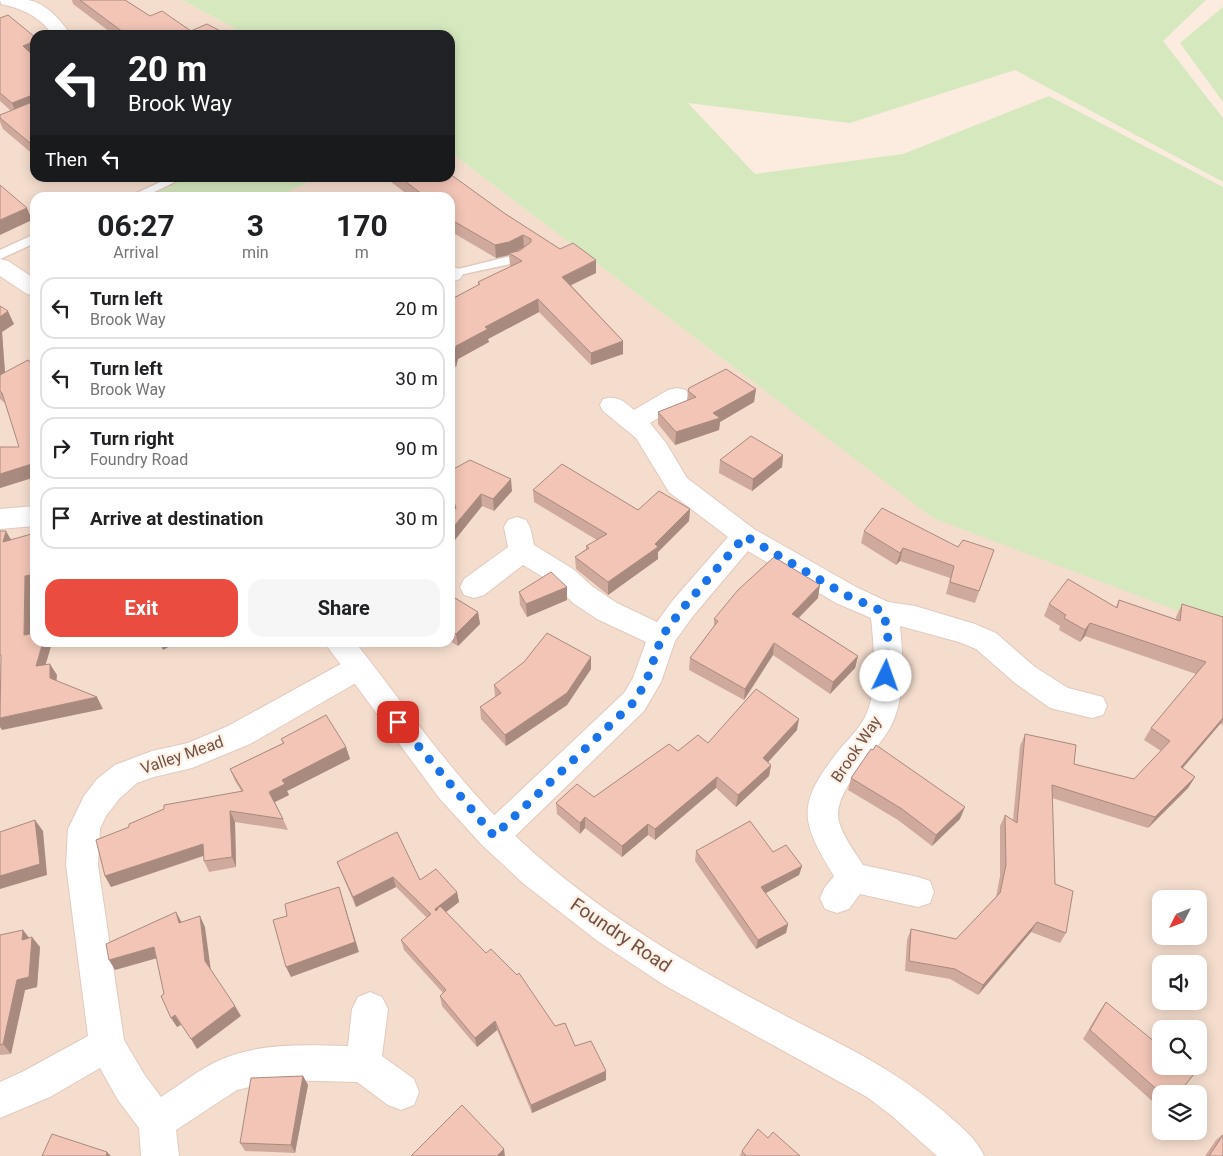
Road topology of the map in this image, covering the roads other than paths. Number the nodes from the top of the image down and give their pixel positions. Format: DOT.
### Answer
graph roads {
  1 [pos="6,0"];
  2 [pos="0,5"];
  3 [pos="58,30"];
  4 [pos="168,182"];
  5 [pos="145,192"];
  6 [pos="30,240"];
  7 [pos="525,253"];
  8 [pos="0,255"];
  9 [pos="0,266"];
  10 [pos="455,274"];
  11 [pos="30,286"];
  12 [pos="678,396"];
  13 [pos="612,405"];
  14 [pos="633,422"];
  15 [pos="30,516"];
  16 [pos="0,519"];
  17 [pos="745,536"];
  18 [pos="474,587"];
  19 [pos="884,612"];
  20 [pos="662,636"];
  21 [pos="342,647"];
  22 [pos="358,668"];
  23 [pos="1092,706"];
  24 [pos="494,836"];
  25 [pos="918,892"];
  26 [pos="370,1009"];
  27 [pos="107,1044"];
  28 [pos="362,1064"];
  29 [pos="401,1092"];
  30 [pos="0,1100"];
  31 [pos="157,1121"];
  32 [pos="160,1156"];
  33 [pos="965,1156"];
  1 -- 2 [label="street"];
  1 -- 3 [label="street"];
  4 -- 5 [label="lane"];
  6 -- 8 [label="lane"];
  7 -- 10 [label="lane"];
  9 -- 11 [label="street"];
  12 -- 14 [label="street"];
  13 -- 14 [label="street"];
  14 -- 17 [label="street"];
  15 -- 16 [label="street"];
  17 -- 19 [label="street"];
  17 -- 20 [label="street"];
  18 -- 20 [label="street"];
  19 -- 23 [label="street"];
  19 -- 25 [label="street, Brook Way"];
  20 -- 24 [label="street"];
  21 -- 22 [label="street, Foundry Road"];
  22 -- 24 [label="street, Foundry Road"];
  22 -- 27 [label="street, Valley Mead"];
  24 -- 33 [label="street, Foundry Road"];
  26 -- 28 [label="street"];
  27 -- 30 [label="street"];
  27 -- 31 [label="street, Valley Mead"];
  28 -- 29 [label="street"];
  28 -- 31 [label="street"];
  31 -- 32 [label="street"];
}
